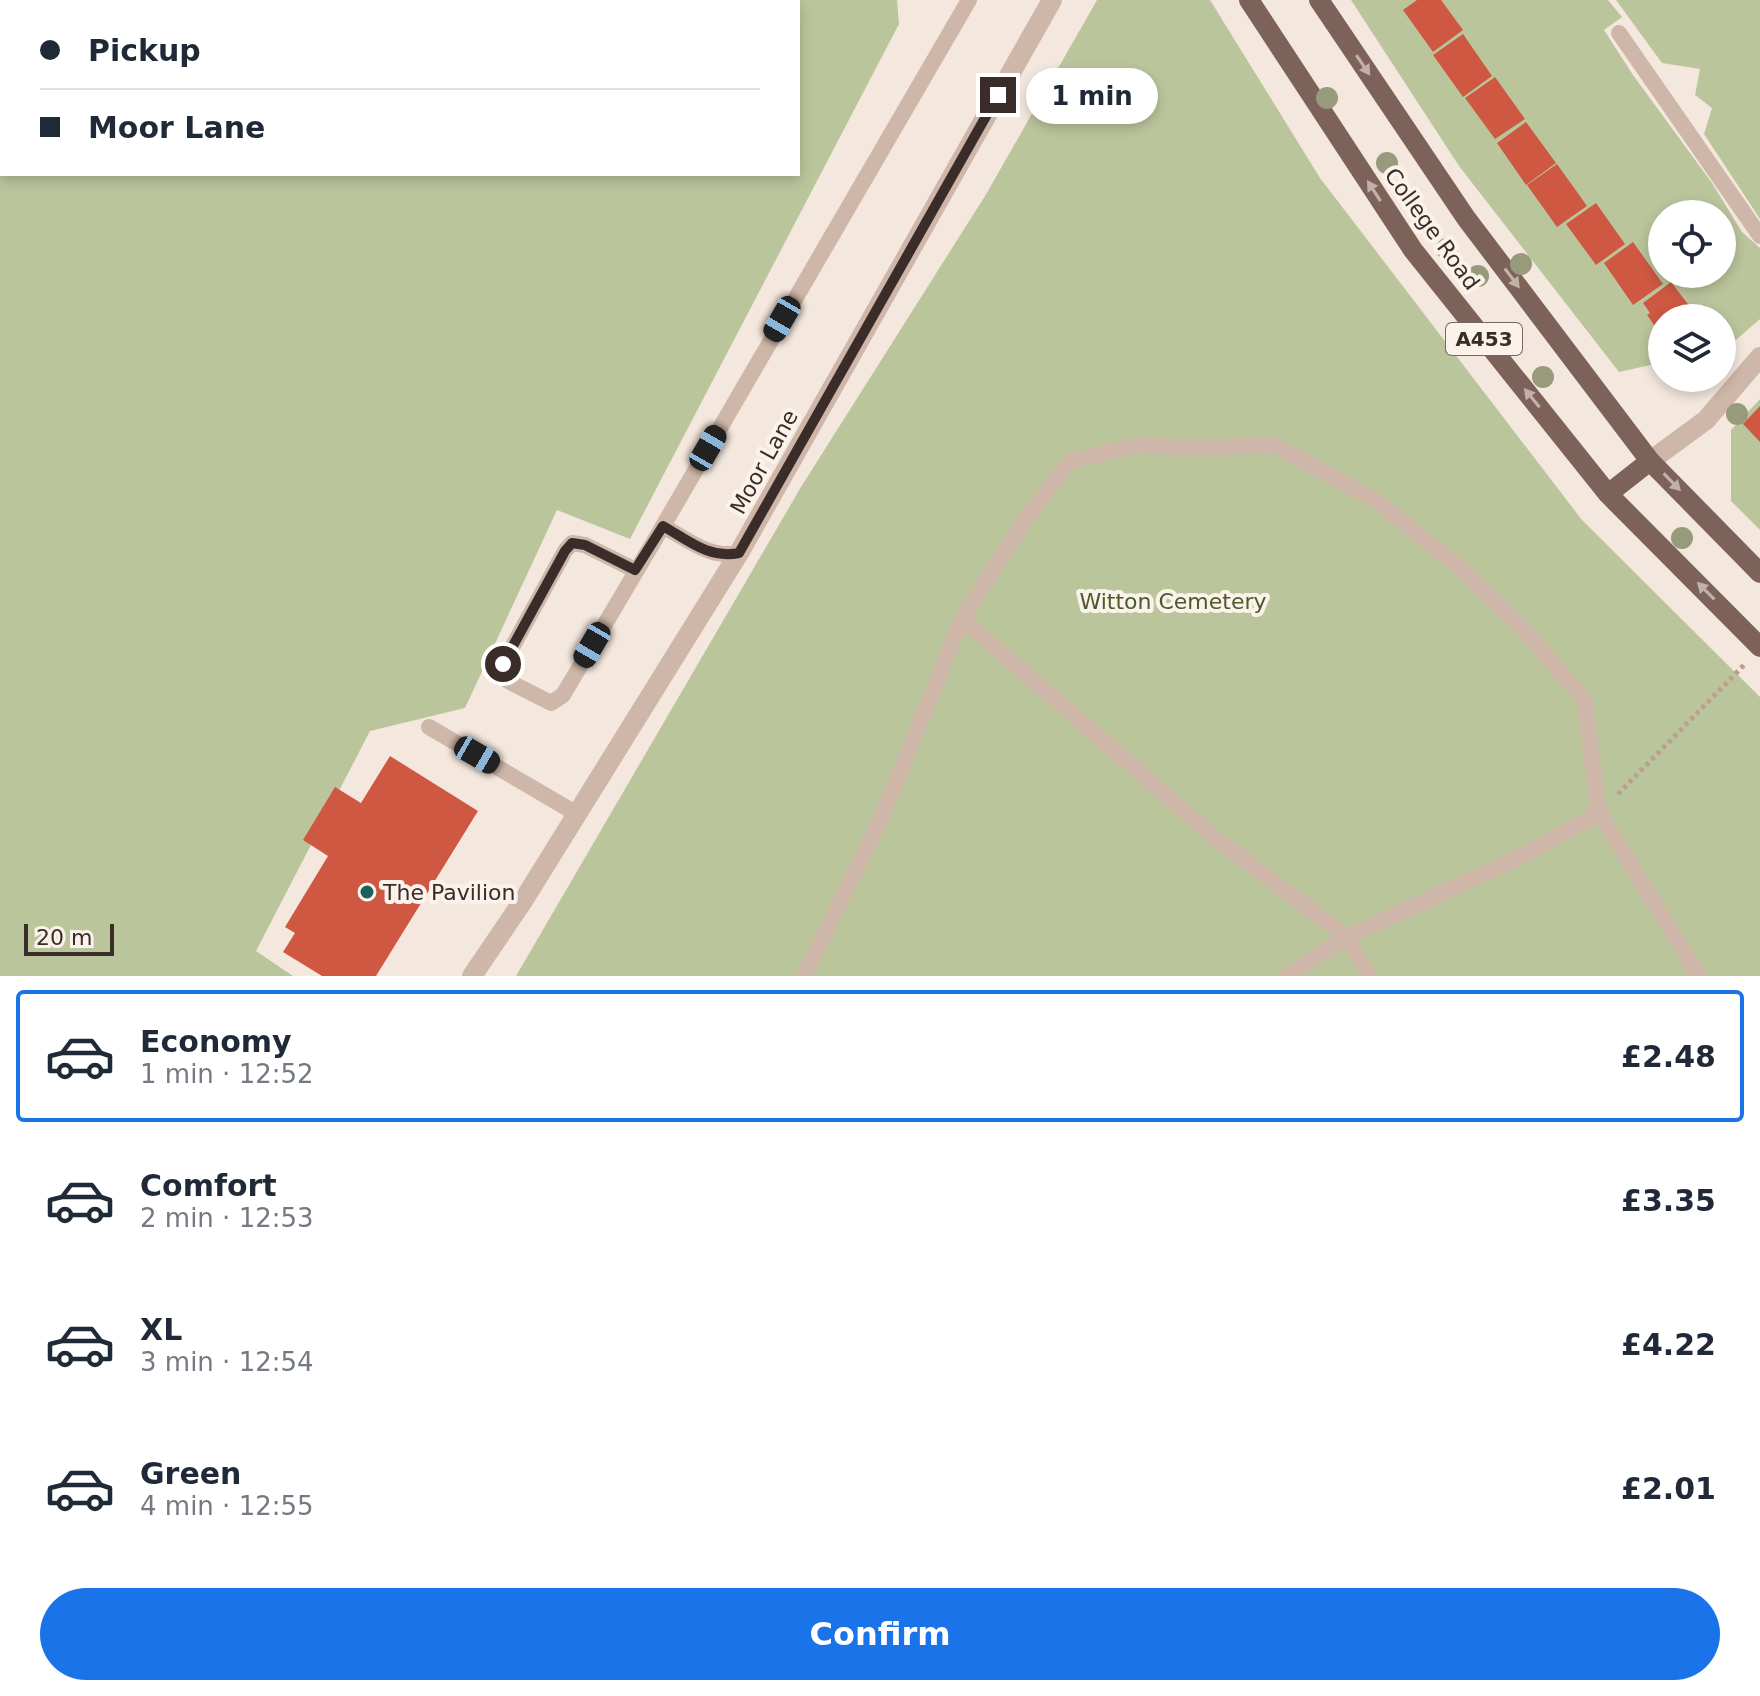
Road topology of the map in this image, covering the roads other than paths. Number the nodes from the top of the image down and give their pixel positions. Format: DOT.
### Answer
graph roads {
  1 [pos="951,0"];
  2 [pos="969,0"];
  3 [pos="1052,0"];
  4 [pos="1249,0"];
  5 [pos="1319,0"];
  6 [pos="956,21"];
  7 [pos="1619,33"];
  8 [pos="1760,236"];
  9 [pos="1760,357"];
  10 [pos="1650,461"];
  11 [pos="1608,494"];
  12 [pos="663,526"];
  13 [pos="739,553"];
  14 [pos="635,570"];
  15 [pos="1760,573"];
  16 [pos="962,619"];
  17 [pos="1755,654"];
  18 [pos="429,727"];
  19 [pos="1599,813"];
  20 [pos="577,814"];
  21 [pos="1347,937"];
  22 [pos="472,976"];
  23 [pos="804,976"];
  24 [pos="1287,976"];
  25 [pos="1369,976"];
  26 [pos="1699,976"];
  1 -- 6 [label="lane"];
  2 -- 6 [label="lane"];
  3 -- 13 [label="street, Moor Lane"];
  11 -- 4 [label="main road, College Road / A453, one-way"];
  5 -- 10 [label="main road, College Road / A453, one-way"];
  6 -- 12 [label="lane"];
  7 -- 8 [label="lane"];
  9 -- 10 [label="street"];
  10 -- 11 [label="main road"];
  10 -- 15 [label="main road, College Road / A453, one-way"];
  17 -- 11 [label="main road, College Road / A453, one-way"];
  12 -- 13 [label="lane"];
  12 -- 14 [label="lane"];
  13 -- 20 [label="street, Moor Lane"];
  14 -- 14 [label="lane"];
  16 -- 19 [label="lane"];
  16 -- 21 [label="lane"];
  16 -- 23 [label="lane"];
  18 -- 20 [label="lane"];
  19 -- 21 [label="lane"];
  19 -- 26 [label="lane"];
  20 -- 22 [label="street, Moor Lane"];
  21 -- 24 [label="lane"];
  21 -- 25 [label="lane"];
}
